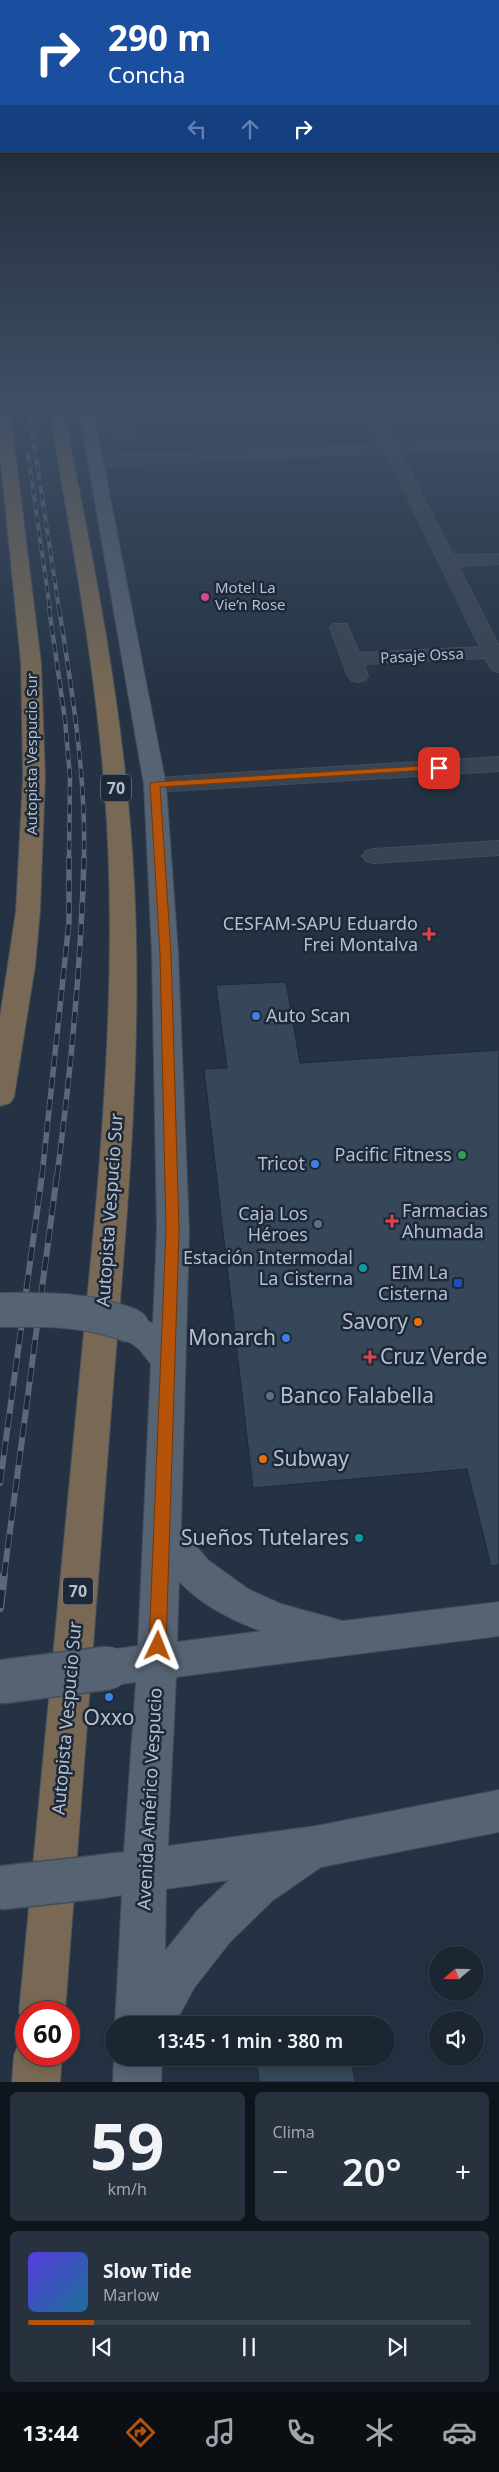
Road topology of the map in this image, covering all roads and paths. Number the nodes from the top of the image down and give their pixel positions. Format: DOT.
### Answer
graph roads {
  1 [pos="14,507"];
  2 [pos="81,507"];
  3 [pos="104,507"];
  4 [pos="420,507"];
  5 [pos="499,559"];
  6 [pos="447,561"];
  7 [pos="340,628"];
  8 [pos="496,659"];
  9 [pos="499,764"];
  10 [pos="155,784"];
  11 [pos="499,848"];
  12 [pos="374,856"];
  13 [pos="0,1097"];
  14 [pos="0,1310"];
  15 [pos="169,1363"];
  16 [pos="162,1530"];
  17 [pos="499,1619"];
  18 [pos="350,1637"];
  19 [pos="157,1662"];
  20 [pos="0,1682"];
  21 [pos="499,1811"];
  22 [pos="316,1846"];
  23 [pos="145,1870"];
  24 [pos="0,1888"];
  25 [pos="43,2001"];
  26 [pos="139,2016"];
  27 [pos="153,2016"];
  28 [pos="37,2066"];
  29 [pos="138,2066"];
  30 [pos="36,2082"];
  31 [pos="137,2082"];
  1 -- 13 [label="highway, Autopista Vespucio Sur"];
  2 -- 25 [label="highway, Autopista Vespucio Sur / 70"];
  3 -- 10 [label="main road, Avenida Américo Vespucio"];
  4 -- 6 [label="street"];
  5 -- 6 [label="street"];
  6 -- 8 [label="street"];
  7 -- 8 [label="street, Pasaje Ossa"];
  9 -- 10 [label="street"];
  10 -- 15 [label="main road, Avenida Américo Vespucio"];
  11 -- 12 [label="street"];
  14 -- 15 [label="main road, bridge"];
  15 -- 16 [label="main road, Avenida Américo Vespucio"];
  16 -- 18 [label="main road"];
  16 -- 19 [label="main road, Avenida Américo Vespucio"];
  17 -- 18 [label="main road"];
  18 -- 19 [label="main road"];
  19 -- 20 [label="main road, bridge"];
  19 -- 23 [label="main road, Avenida Américo Vespucio"];
  21 -- 22 [label="main road"];
  22 -- 23 [label="main road"];
  22 -- 27 [label="main road"];
  23 -- 24 [label="main road, bridge"];
  23 -- 26 [label="main road, Avenida Américo Vespucio"];
  28 -- 30 [label="highway"];
  29 -- 31 [label="main road"];
}
